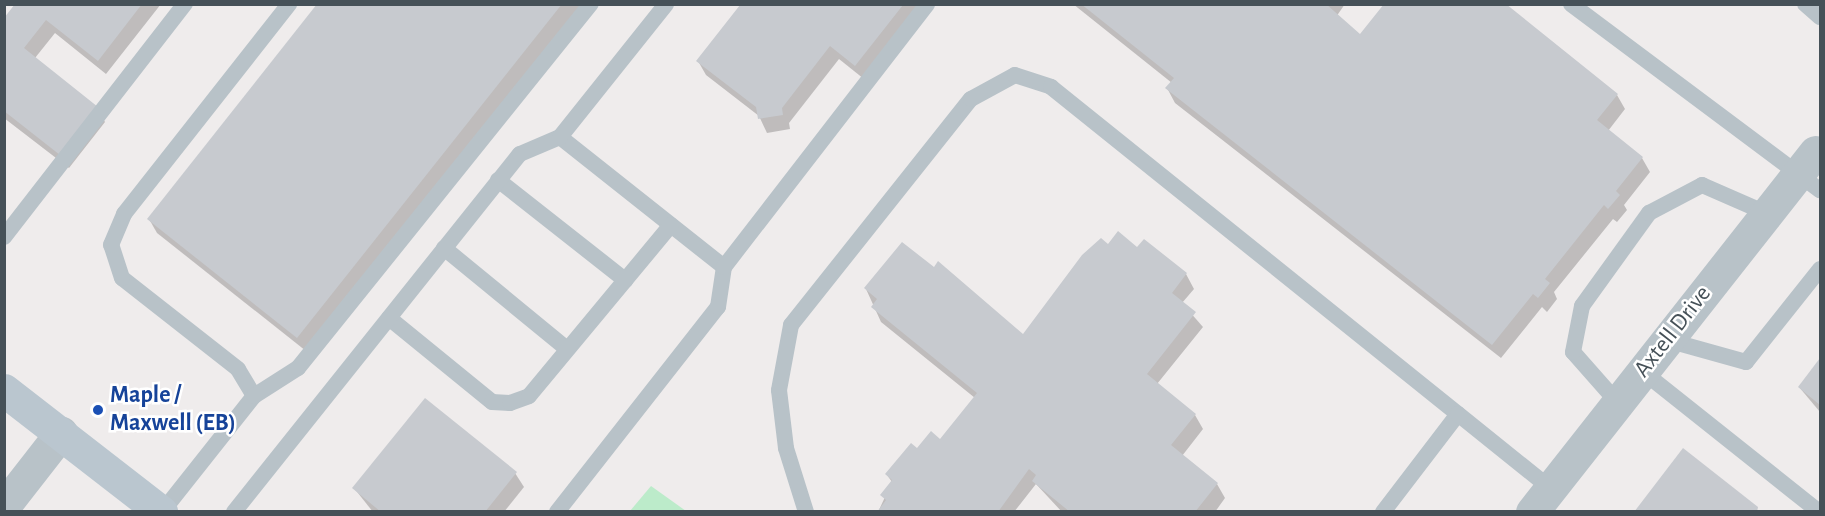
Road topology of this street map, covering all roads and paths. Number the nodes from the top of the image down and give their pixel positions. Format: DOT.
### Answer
graph roads {
  1 [pos="185,4"];
  2 [pos="289,4"];
  3 [pos="591,4"];
  4 [pos="666,4"];
  5 [pos="927,4"];
  6 [pos="1571,4"];
  7 [pos="1805,4"];
  8 [pos="1821,17"];
  9 [pos="560,137"];
  10 [pos="1813,165"];
  11 [pos="498,180"];
  12 [pos="1766,213"];
  13 [pos="671,225"];
  14 [pos="4,237"];
  15 [pos="444,248"];
  16 [pos="724,267"];
  17 [pos="1821,269"];
  18 [pos="625,280"];
  19 [pos="388,318"];
  20 [pos="1667,340"];
  21 [pos="567,349"];
  22 [pos="1642,371"];
  23 [pos="4,390"];
  24 [pos="254,396"];
  25 [pos="1618,403"];
  26 [pos="1458,414"];
  27 [pos="61,433"];
  28 [pos="1541,500"];
  29 [pos="4,506"];
  30 [pos="162,512"];
  31 [pos="234,512"];
  32 [pos="557,512"];
  33 [pos="806,512"];
  34 [pos="1383,512"];
  35 [pos="1819,512"];
  1 -- 14 [label="lane"];
  2 -- 24 [label="lane"];
  3 -- 24 [label="lane"];
  4 -- 9 [label="lane"];
  5 -- 16 [label="lane"];
  6 -- 10 [label="lane"];
  7 -- 8 [label="lane"];
  9 -- 11 [label="lane"];
  9 -- 13 [label="lane"];
  10 -- 12 [label="street, Axtell Drive"];
  11 -- 15 [label="lane"];
  11 -- 18 [label="lane"];
  12 -- 20 [label="street, Axtell Drive"];
  12 -- 25 [label="lane"];
  13 -- 16 [label="lane"];
  13 -- 18 [label="lane"];
  15 -- 19 [label="lane"];
  15 -- 21 [label="lane"];
  16 -- 32 [label="lane"];
  17 -- 20 [label="lane"];
  18 -- 21 [label="lane"];
  19 -- 21 [label="lane"];
  19 -- 31 [label="lane"];
  20 -- 22 [label="street, Axtell Drive"];
  22 -- 25 [label="street, Axtell Drive"];
  22 -- 35 [label="lane"];
  23 -- 27 [label="main road"];
  24 -- 30 [label="lane"];
  25 -- 28 [label="street, Axtell Drive"];
  26 -- 28 [label="lane"];
  26 -- 33 [label="lane"];
  26 -- 34 [label="lane"];
  27 -- 29 [label="street"];
  27 -- 30 [label="main road"];
}
